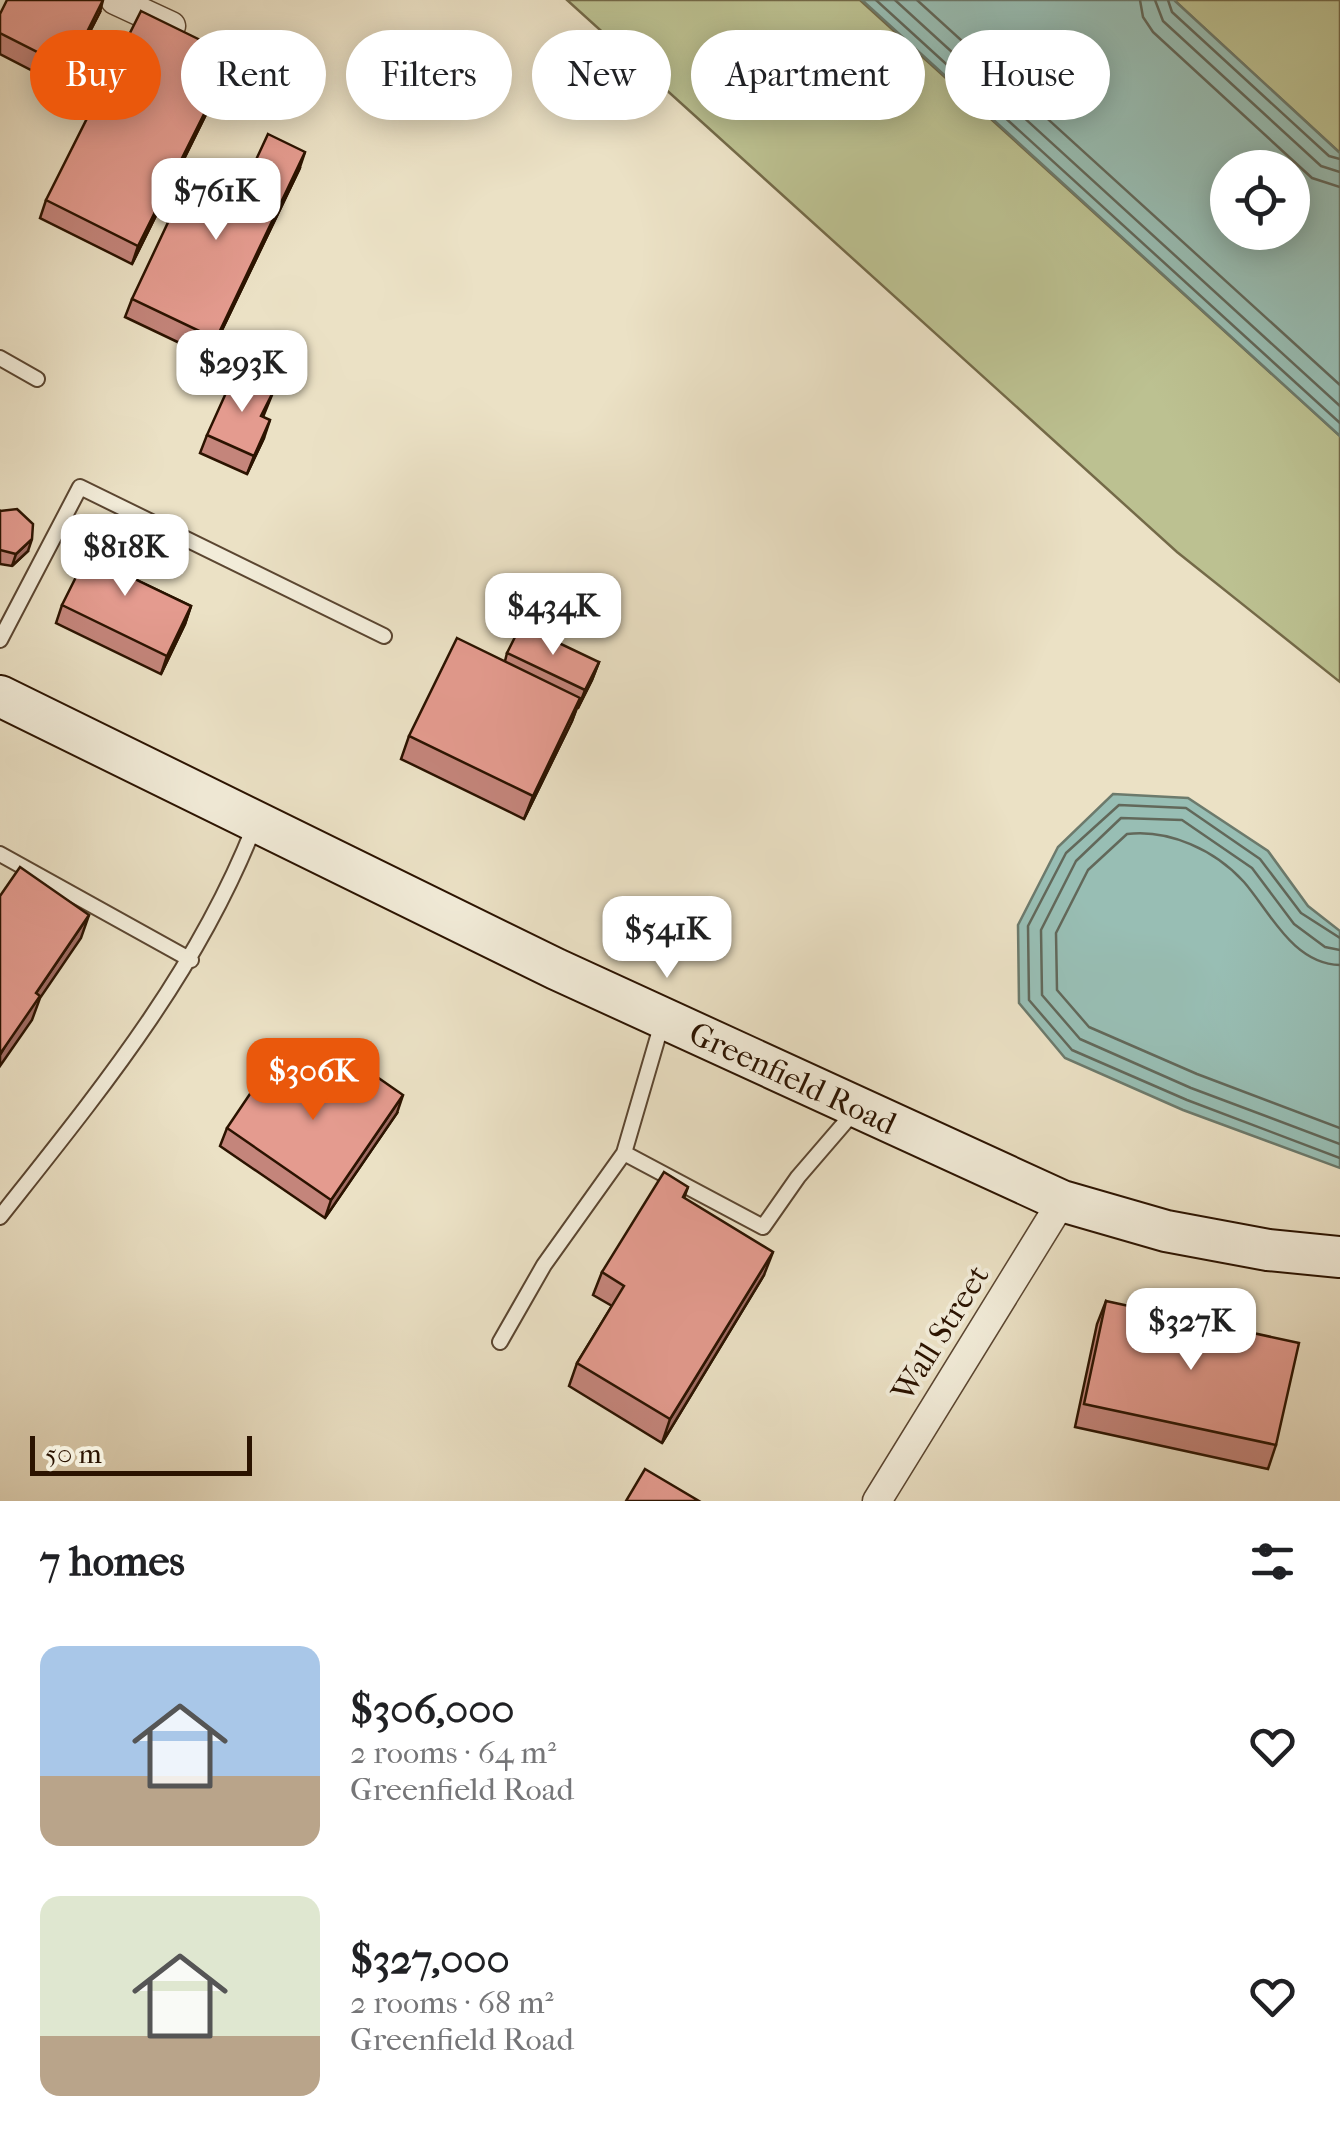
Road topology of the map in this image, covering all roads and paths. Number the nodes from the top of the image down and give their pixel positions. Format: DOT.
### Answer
graph roads {
  1 [pos="115,0"];
  2 [pos="171,26"];
  3 [pos="0,358"];
  4 [pos="37,379"];
  5 [pos="384,636"];
  6 [pos="0,640"];
  7 [pos="0,696"];
  8 [pos="256,821"];
  9 [pos="0,854"];
  10 [pos="191,960"];
  11 [pos="664,1018"];
  12 [pos="858,1108"];
  13 [pos="624,1153"];
  14 [pos="1062,1201"];
  15 [pos="0,1217"];
  16 [pos="1340,1257"];
  17 [pos="500,1342"];
  18 [pos="877,1501"];
  1 -- 2 [label="street"];
  3 -- 4 [label="lane"];
  5 -- 6 [label="lane"];
  7 -- 8 [label="main road, Greenfield Road"];
  8 -- 10 [label="lane"];
  8 -- 11 [label="main road, Greenfield Road"];
  9 -- 10 [label="lane"];
  10 -- 15 [label="lane"];
  11 -- 12 [label="main road, Greenfield Road"];
  11 -- 13 [label="lane"];
  12 -- 13 [label="lane"];
  12 -- 14 [label="main road, Greenfield Road"];
  13 -- 17 [label="lane"];
  14 -- 16 [label="main road, Greenfield Road"];
  14 -- 18 [label="street, Wall Street"];
}
